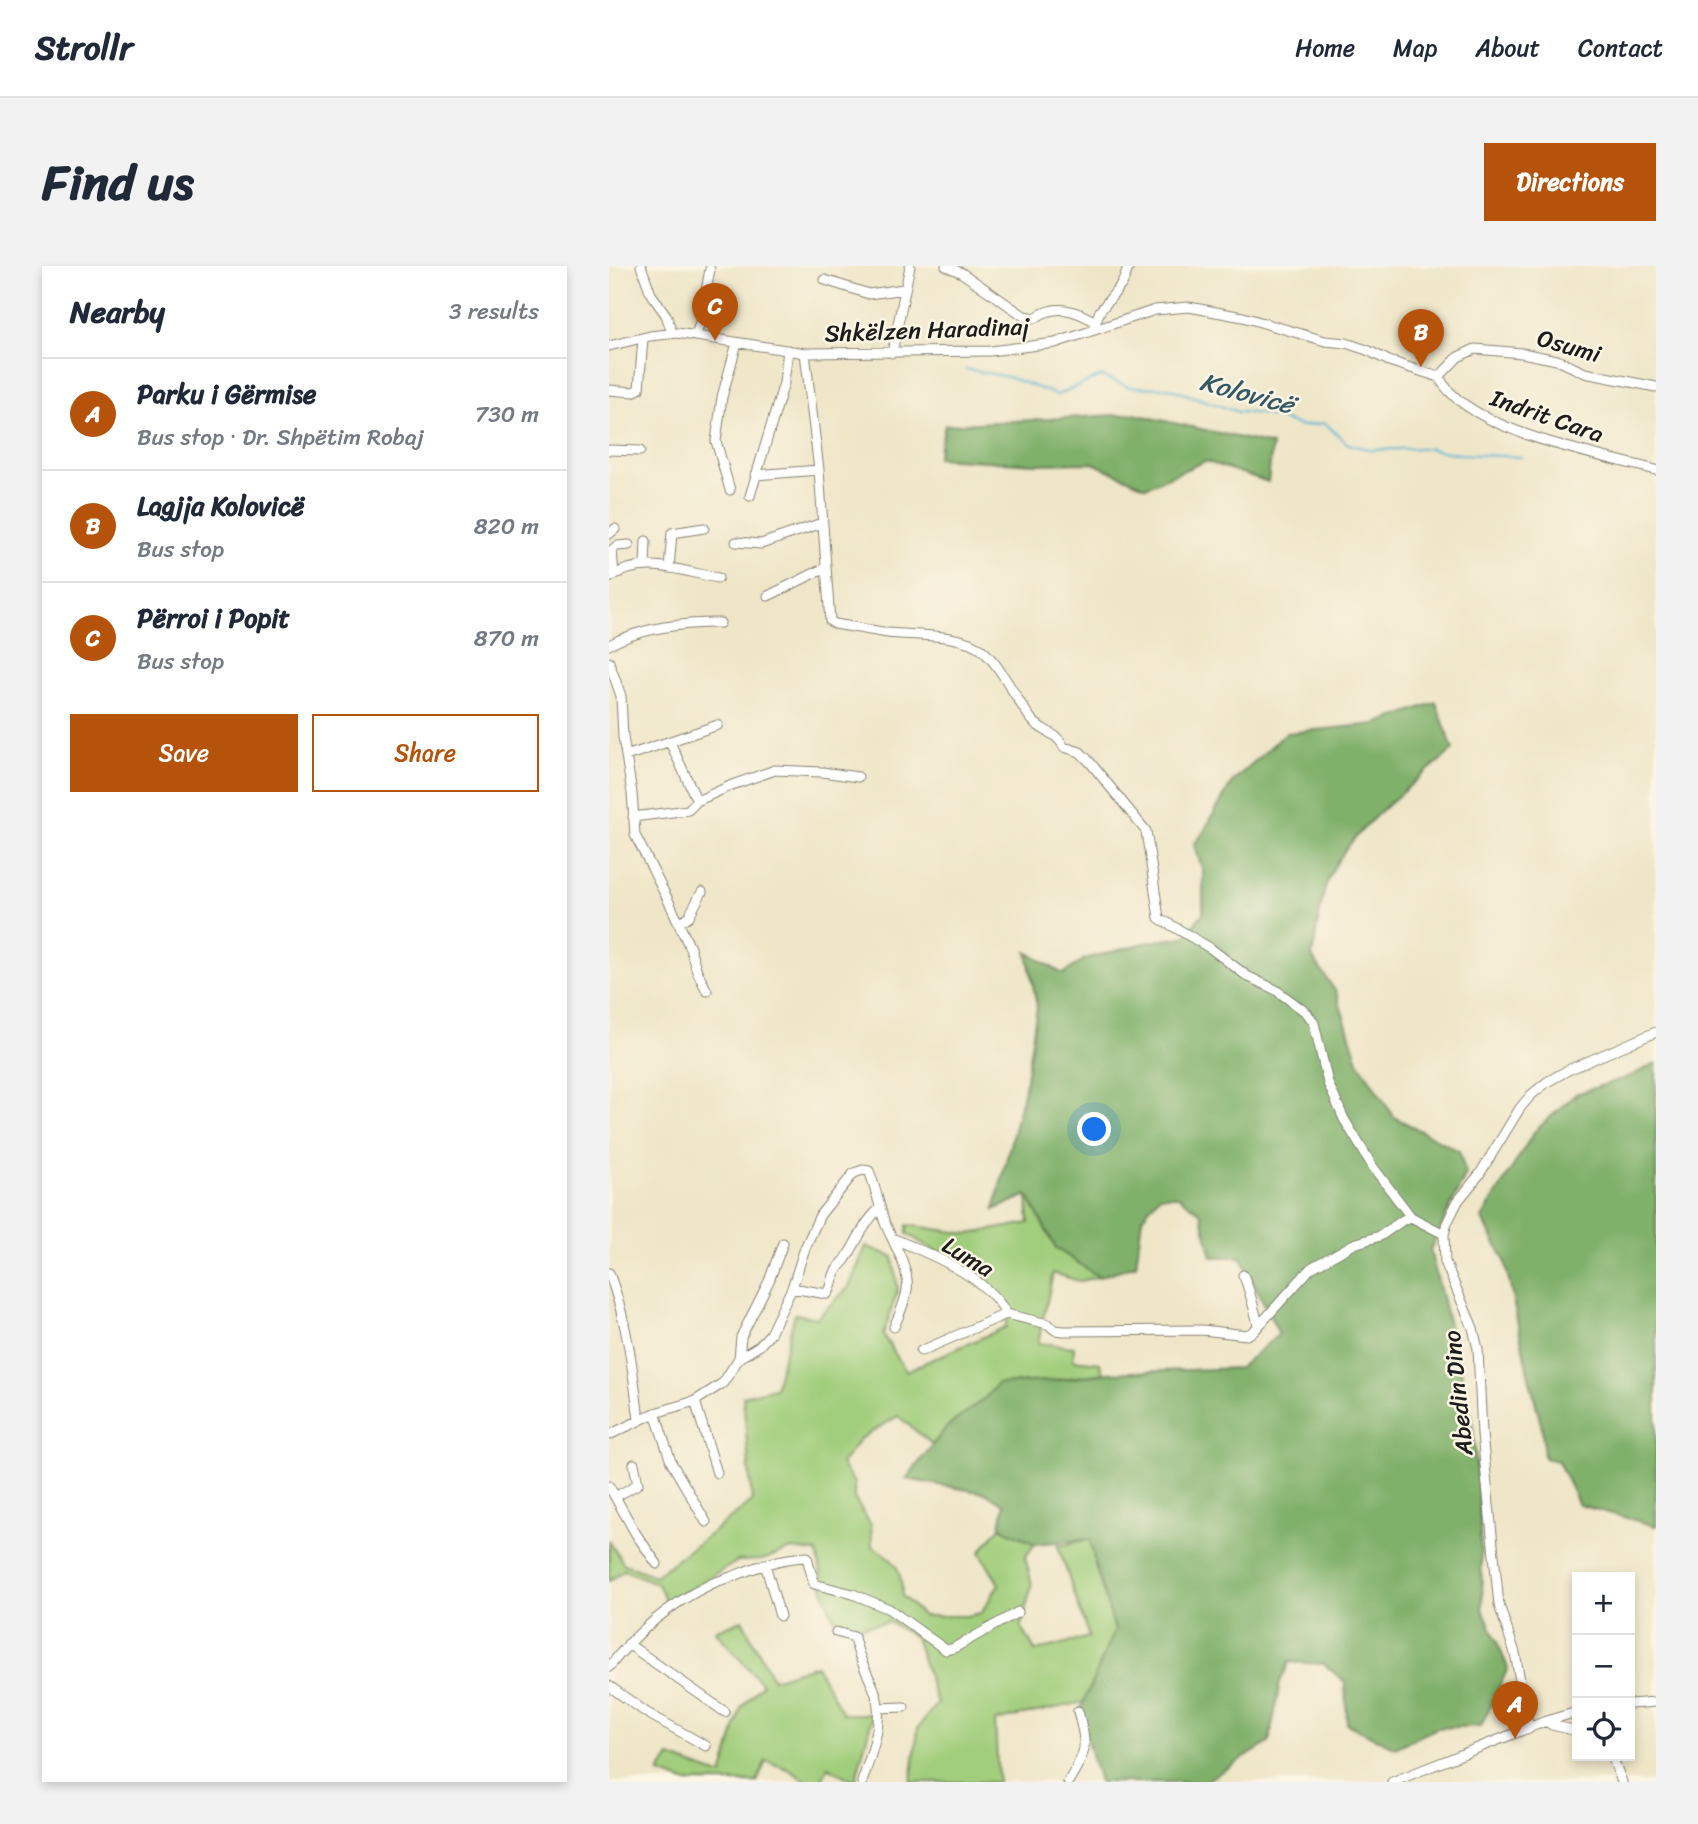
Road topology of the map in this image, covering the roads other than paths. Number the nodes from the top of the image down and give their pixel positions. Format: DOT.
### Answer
graph roads {
  1 [pos="641,266"];
  2 [pos="910,266"];
  3 [pos="946,266"];
  4 [pos="1129,266"];
  5 [pos="710,269"];
  6 [pos="825,280"];
  7 [pos="904,289"];
  8 [pos="1094,326"];
  9 [pos="672,333"];
  10 [pos="696,335"];
  11 [pos="643,338"];
  12 [pos="737,343"];
  13 [pos="609,346"];
  14 [pos="788,350"];
  15 [pos="805,353"];
  16 [pos="893,353"];
  17 [pos="1439,377"];
  18 [pos="1656,387"];
  19 [pos="609,390"];
  20 [pos="609,450"];
  21 [pos="640,451"];
  22 [pos="819,470"];
  23 [pos="1656,470"];
  24 [pos="755,475"];
  25 [pos="730,490"];
  26 [pos="750,496"];
  27 [pos="822,523"];
  28 [pos="703,528"];
  29 [pos="646,541"];
  30 [pos="736,542"];
  31 [pos="629,545"];
  32 [pos="645,565"];
  33 [pos="669,568"];
  34 [pos="825,568"];
  35 [pos="611,576"];
  36 [pos="717,578"];
  37 [pos="768,596"];
  38 [pos="665,621"];
  39 [pos="720,623"];
  40 [pos="609,639"];
  41 [pos="609,645"];
  42 [pos="609,662"];
  43 [pos="718,725"];
  44 [pos="670,742"];
  45 [pos="626,756"];
  46 [pos="858,778"];
  47 [pos="697,801"];
  48 [pos="633,817"];
  49 [pos="702,892"];
  50 [pos="679,923"];
  51 [pos="707,991"];
  52 [pos="1656,1032"];
  53 [pos="880,1208"];
  54 [pos="1411,1217"];
  55 [pos="1444,1234"];
  56 [pos="894,1239"];
  57 [pos="783,1243"];
  58 [pos="609,1273"];
  59 [pos="1243,1275"];
  60 [pos="792,1288"];
  61 [pos="1006,1314"];
  62 [pos="1258,1326"];
  63 [pos="894,1327"];
  64 [pos="922,1351"];
  65 [pos="739,1358"];
  66 [pos="695,1401"];
  67 [pos="655,1413"];
  68 [pos="639,1420"];
  69 [pos="610,1431"];
  70 [pos="634,1464"];
  71 [pos="716,1473"];
  72 [pos="609,1486"];
  73 [pos="615,1497"];
  74 [pos="706,1522"];
  75 [pos="657,1564"];
  76 [pos="765,1564"];
  77 [pos="1018,1612"];
  78 [pos="780,1616"];
  79 [pos="836,1632"];
  80 [pos="628,1644"];
  81 [pos="609,1667"];
  82 [pos="609,1686"];
  83 [pos="1656,1702"];
  84 [pos="1635,1704"];
  85 [pos="904,1707"];
  86 [pos="878,1709"];
  87 [pos="1077,1711"];
  88 [pos="725,1712"];
  89 [pos="1572,1713"];
  90 [pos="1546,1721"];
  91 [pos="1529,1729"];
  92 [pos="1572,1730"];
  93 [pos="706,1746"];
  94 [pos="1614,1761"];
  95 [pos="862,1782"];
  96 [pos="1068,1782"];
  97 [pos="1392,1782"];
  98 [pos="1622,1782"];
  1 -- 9 [label="street"];
  2 -- 7 [label="street"];
  3 -- 8 [label="street"];
  4 -- 8 [label="street"];
  5 -- 10 [label="street"];
  6 -- 7 [label="street"];
  7 -- 16 [label="street"];
  8 -- 16 [label="street, Shkëlzen Haradinaj"];
  8 -- 17 [label="street, Shkëlzen Haradinaj"];
  9 -- 10 [label="street, Shkëlzen Haradinaj"];
  9 -- 11 [label="street, Shkëlzen Haradinaj"];
  10 -- 12 [label="street, Shkëlzen Haradinaj"];
  11 -- 13 [label="street, Shkëlzen Haradinaj"];
  11 -- 19 [label="street"];
  12 -- 14 [label="street, Shkëlzen Haradinaj"];
  12 -- 25 [label="street"];
  14 -- 15 [label="street, Shkëlzen Haradinaj"];
  14 -- 24 [label="street"];
  15 -- 16 [label="street, Shkëlzen Haradinaj"];
  15 -- 22 [label="street"];
  17 -- 18 [label="street, Osumi"];
  17 -- 23 [label="street, Indrit Cara"];
  20 -- 21 [label="street"];
  22 -- 24 [label="street"];
  22 -- 27 [label="street"];
  24 -- 26 [label="street"];
  27 -- 30 [label="street"];
  27 -- 34 [label="street"];
  28 -- 33 [label="street"];
  29 -- 32 [label="street"];
  31 -- 35 [label="street"];
  32 -- 33 [label="street"];
  32 -- 35 [label="street"];
  33 -- 36 [label="street"];
  34 -- 37 [label="street"];
  34 -- 54 [label="street"];
  38 -- 40 [label="street"];
  39 -- 41 [label="street"];
  42 -- 45 [label="street"];
  43 -- 44 [label="street"];
  44 -- 45 [label="street"];
  44 -- 47 [label="street"];
  45 -- 48 [label="street"];
  46 -- 47 [label="street"];
  47 -- 48 [label="street"];
  48 -- 50 [label="street"];
  49 -- 50 [label="street"];
  50 -- 51 [label="street"];
  52 -- 55 [label="street, Abedin Dino"];
  53 -- 56 [label="street, Luma"];
  53 -- 60 [label="street"];
  53 -- 60 [label="street, Luma"];
  54 -- 55 [label="street"];
  54 -- 62 [label="street"];
  55 -- 91 [label="street, Abedin Dino"];
  56 -- 61 [label="street, Luma"];
  56 -- 63 [label="street, Luma"];
  57 -- 65 [label="street"];
  58 -- 68 [label="street"];
  59 -- 62 [label="street"];
  60 -- 65 [label="street, Luma"];
  61 -- 62 [label="street"];
  61 -- 64 [label="street"];
  65 -- 66 [label="street"];
  66 -- 67 [label="street"];
  66 -- 71 [label="street"];
  67 -- 68 [label="street"];
  67 -- 74 [label="street"];
  68 -- 69 [label="street"];
  70 -- 73 [label="street"];
  72 -- 73 [label="street"];
  73 -- 75 [label="street"];
  76 -- 77 [label="street"];
  76 -- 78 [label="street"];
  76 -- 80 [label="street"];
  79 -- 86 [label="street"];
  80 -- 81 [label="street"];
  80 -- 88 [label="street"];
  82 -- 93 [label="street"];
  83 -- 84 [label="street"];
  85 -- 86 [label="street"];
  86 -- 95 [label="street"];
  87 -- 96 [label="street"];
  89 -- 90 [label="street"];
  90 -- 91 [label="street"];
  90 -- 92 [label="street"];
  91 -- 97 [label="street"];
  94 -- 98 [label="street"];
}
